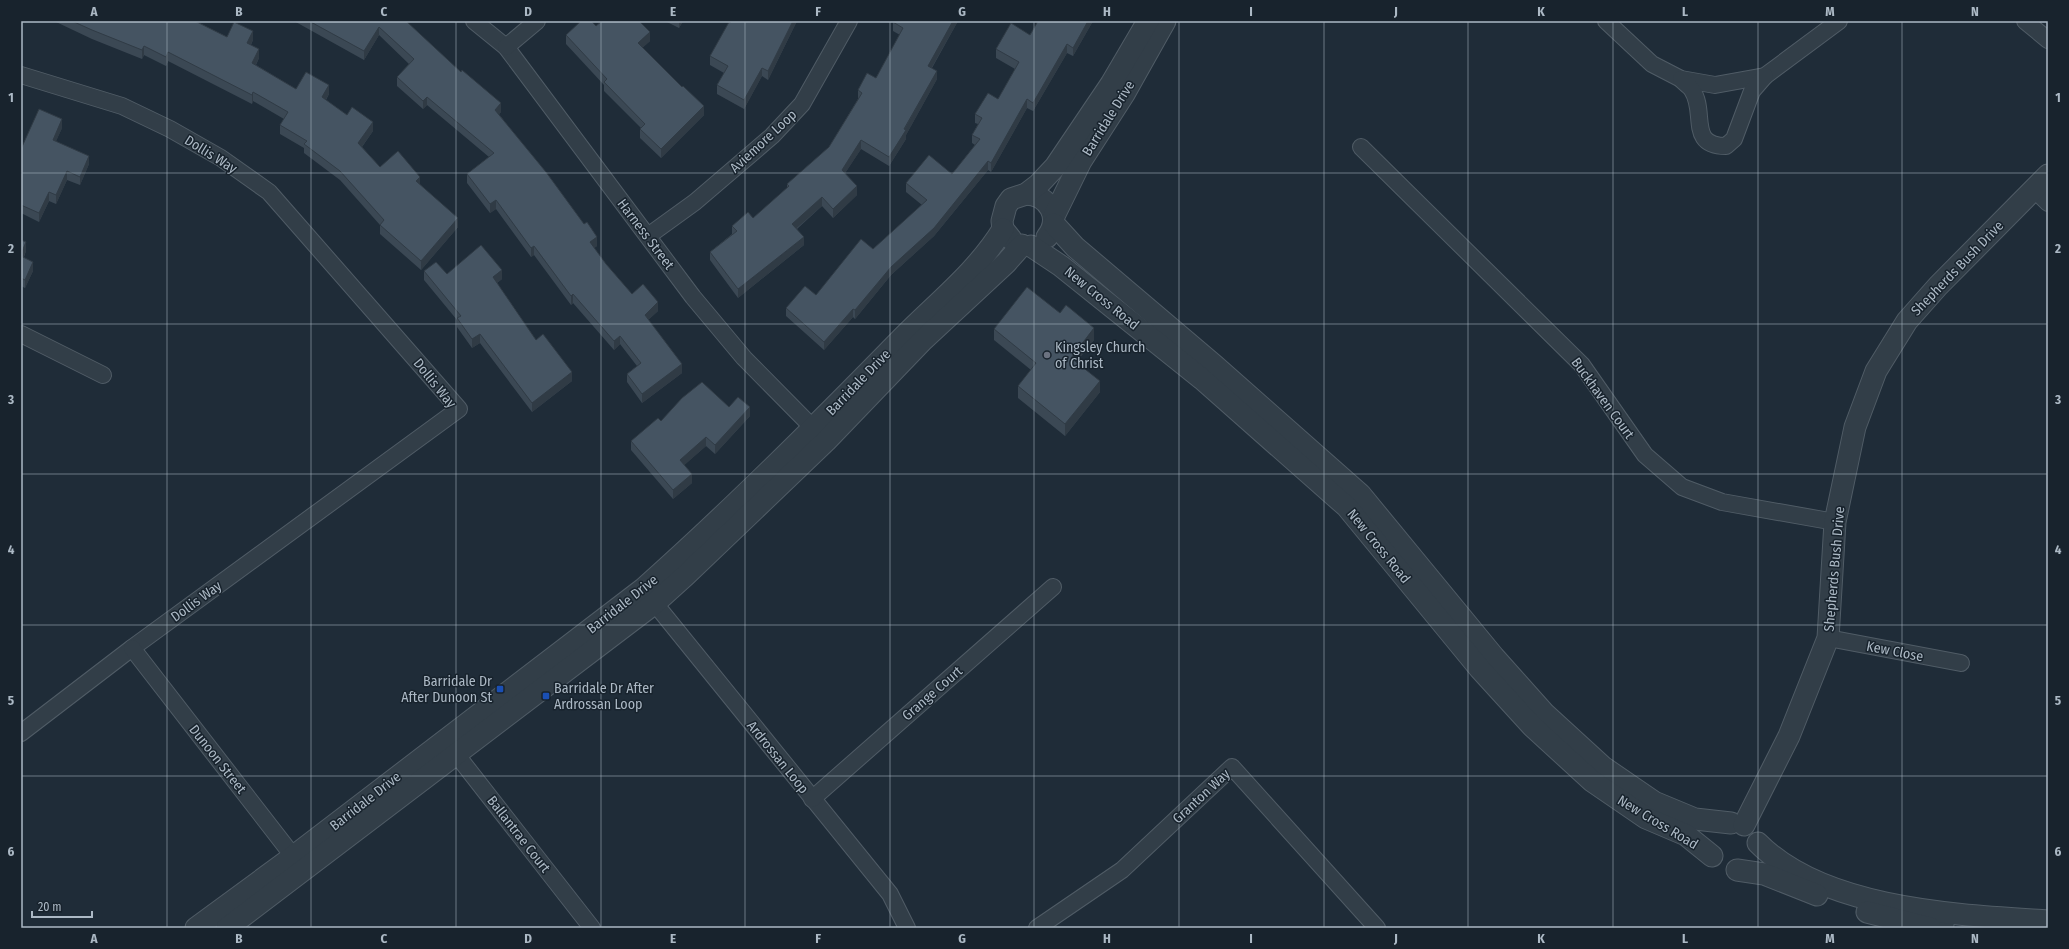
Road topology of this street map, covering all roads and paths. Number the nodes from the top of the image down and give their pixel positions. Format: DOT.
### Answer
graph roads {
  1 [pos="474,21"];
  2 [pos="537,21"];
  3 [pos="849,21"];
  4 [pos="1148,21"];
  5 [pos="1165,21"];
  6 [pos="1606,21"];
  7 [pos="1839,21"];
  8 [pos="2025,21"];
  9 [pos="2048,40"];
  10 [pos="506,48"];
  11 [pos="21,75"];
  12 [pos="1765,76"];
  13 [pos="1681,79"];
  14 [pos="1361,147"];
  15 [pos="2043,189"];
  16 [pos="1026,194"];
  17 [pos="1054,220"];
  18 [pos="1003,229"];
  19 [pos="648,236"];
  20 [pos="1026,246"];
  21 [pos="21,334"];
  22 [pos="103,375"];
  23 [pos="820,434"];
  24 [pos="1835,522"];
  25 [pos="1053,587"];
  26 [pos="649,596"];
  27 [pos="1828,638"];
  28 [pos="132,648"];
  29 [pos="1961,663"];
  30 [pos="21,733"];
  31 [pos="451,747"];
  32 [pos="812,799"];
  33 [pos="1737,824"];
  34 [pos="1758,843"];
  35 [pos="1712,856"];
  36 [pos="299,863"];
  37 [pos="1737,870"];
  38 [pos="1946,921"];
  39 [pos="2048,921"];
  40 [pos="196,928"];
  41 [pos="227,928"];
  42 [pos="592,928"];
  43 [pos="907,928"];
  44 [pos="1037,928"];
  45 [pos="1377,928"];
  46 [pos="1930,928"];
  1 -- 10 [label="street, Harness Street"];
  2 -- 10 [label="street"];
  3 -- 19 [label="street, Aviemore Loop"];
  4 -- 16 [label="street, Barridale Drive"];
  5 -- 17 [label="street, Barridale Drive"];
  6 -- 13 [label="street"];
  7 -- 12 [label="street"];
  8 -- 9 [label="street"];
  10 -- 19 [label="street, Harness Street"];
  11 -- 28 [label="street, Dollis Way"];
  12 -- 13 [label="street"];
  12 -- 13 [label="street"];
  14 -- 24 [label="street, Buckhaven Court"];
  15 -- 24 [label="street, Shepherds Bush Drive"];
  16 -- 17 [label="street"];
  16 -- 18 [label="street"];
  17 -- 20 [label="street"];
  17 -- 33 [label="street, New Cross Road"];
  18 -- 20 [label="street"];
  18 -- 23 [label="street, Barridale Drive"];
  19 -- 23 [label="street, Harness Street"];
  20 -- 23 [label="street, Barridale Drive"];
  20 -- 35 [label="street, New Cross Road"];
  21 -- 22 [label="street"];
  23 -- 26 [label="street, Barridale Drive"];
  24 -- 27 [label="street, Shepherds Bush Drive"];
  25 -- 32 [label="street, Grange Court"];
  26 -- 31 [label="street, Barridale Drive"];
  26 -- 32 [label="street, Ardrossan Loop"];
  27 -- 29 [label="street, Kew Close"];
  27 -- 33 [label="street, Shepherds Bush Drive"];
  28 -- 30 [label="street, Dollis Way"];
  28 -- 36 [label="street, Dunoon Street"];
  31 -- 36 [label="street, Barridale Drive"];
  31 -- 42 [label="street, Ballantrae Court"];
  32 -- 43 [label="street, Ardrossan Loop"];
  33 -- 34 [label="street"];
  33 -- 35 [label="street"];
  34 -- 37 [label="street"];
  34 -- 38 [label="street"];
  35 -- 37 [label="street"];
  36 -- 40 [label="street, Barridale Drive"];
  36 -- 41 [label="street, Barridale Drive"];
  37 -- 46 [label="street"];
  38 -- 39 [label="street"];
  44 -- 45 [label="street, Granton Way"];
}
